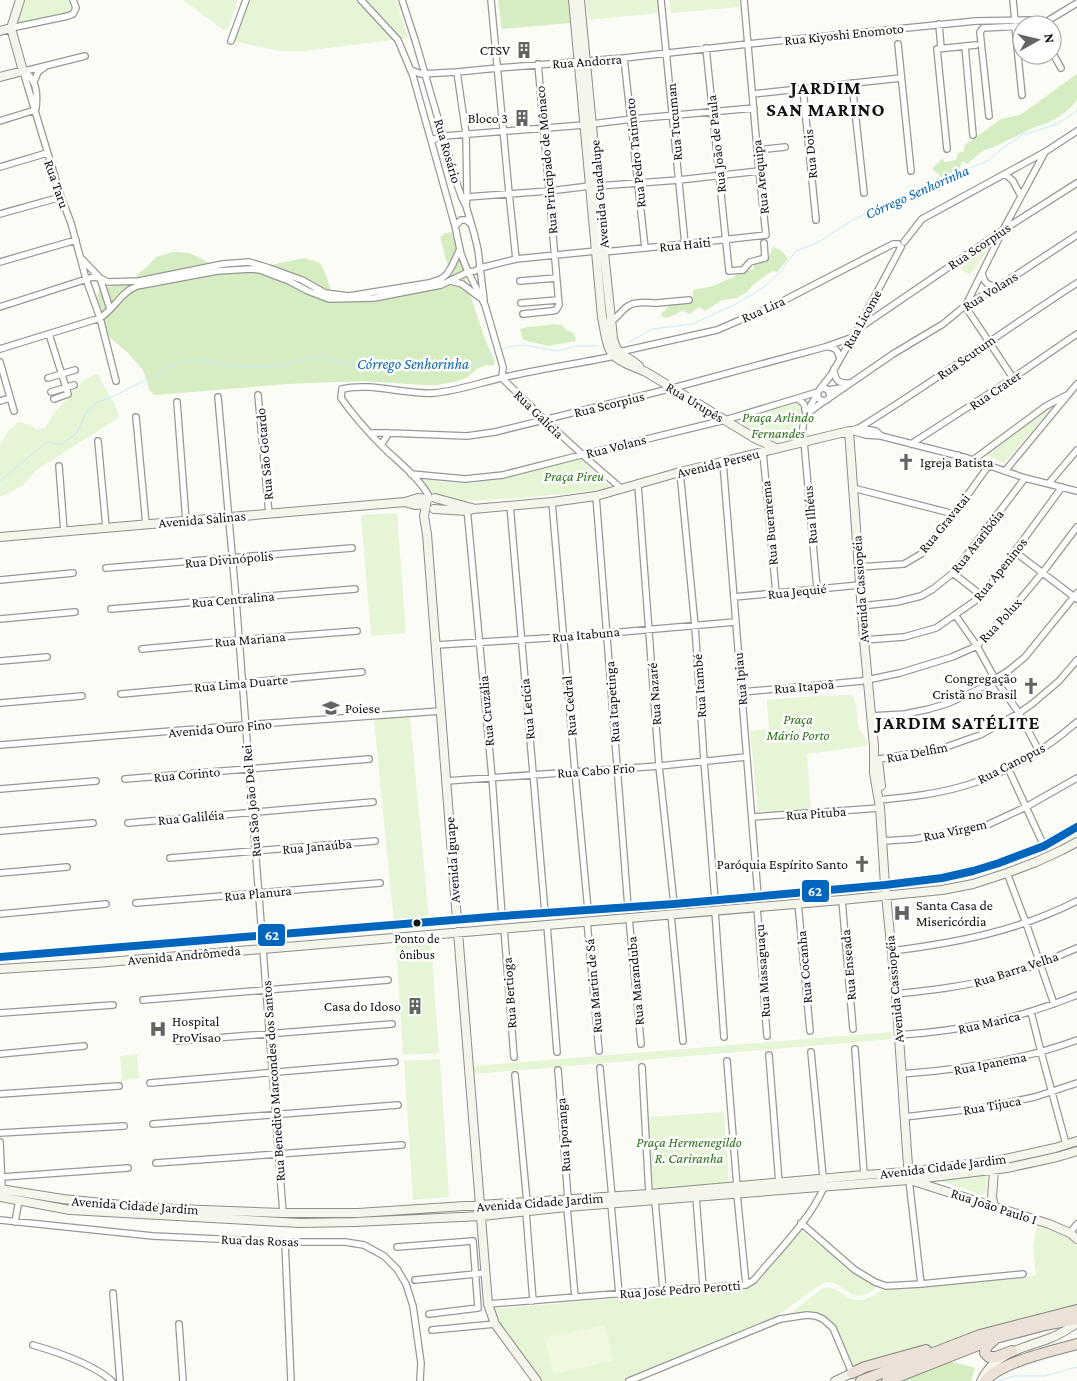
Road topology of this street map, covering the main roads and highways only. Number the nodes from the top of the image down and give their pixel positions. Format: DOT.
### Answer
graph roads {
  1 [pos="20,0"];
  2 [pos="574,0"];
  3 [pos="580,0"];
  4 [pos="12,28"];
  5 [pos="0,31"];
  6 [pos="582,61"];
  7 [pos="0,77"];
  8 [pos="600,251"];
  9 [pos="616,354"];
  10 [pos="855,431"];
  11 [pos="756,438"];
  12 [pos="776,448"];
  13 [pos="753,454"];
  14 [pos="430,503"];
  15 [pos="0,537"];
  16 [pos="1077,827"];
  17 [pos="1077,842"];
  18 [pos="973,871"];
  19 [pos="942,878"];
  20 [pos="978,882"];
  21 [pos="885,885"];
  22 [pos="834,890"];
  23 [pos="942,890"];
  24 [pos="781,894"];
  25 [pos="834,900"];
  26 [pos="887,900"];
  27 [pos="693,902"];
  28 [pos="782,905"];
  29 [pos="694,913"];
  30 [pos="532,914"];
  31 [pos="517,915"];
  32 [pos="457,920"];
  33 [pos="416,924"];
  34 [pos="386,926"];
  35 [pos="524,927"];
  36 [pos="507,928"];
  37 [pos="458,932"];
  38 [pos="400,937"];
  39 [pos="373,940"];
  40 [pos="142,946"];
  41 [pos="83,950"];
  42 [pos="96,950"];
  43 [pos="0,957"];
  44 [pos="145,958"];
  45 [pos="96,963"];
  46 [pos="84,964"];
  47 [pos="0,969"];
  48 [pos="1077,1141"];
  49 [pos="1055,1148"];
  50 [pos="1077,1151"];
  51 [pos="1058,1157"];
  52 [pos="994,1170"];
  53 [pos="929,1173"];
  54 [pos="908,1176"];
  55 [pos="824,1183"];
  56 [pos="737,1191"];
  57 [pos="1,1192"];
  58 [pos="723,1192"];
  59 [pos="652,1198"];
  60 [pos="550,1200"];
  61 [pos="568,1203"];
  62 [pos="481,1206"];
  63 [pos="994,1206"];
  64 [pos="551,1209"];
  65 [pos="140,1210"];
  66 [pos="152,1211"];
  67 [pos="482,1216"];
  68 [pos="1077,1238"];
  69 [pos="1077,1310"];
  70 [pos="1077,1321"];
  71 [pos="980,1335"];
  72 [pos="996,1338"];
  73 [pos="1077,1344"];
  74 [pos="1012,1351"];
  75 [pos="852,1373"];
  76 [pos="536,1381"];
  77 [pos="835,1381"];
  78 [pos="861,1381"];
  79 [pos="887,1381"];
  80 [pos="981,1381"];
  81 [pos="985,1381"];
  1 -- 4 [label="main road"];
  2 -- 6 [label="main road, Avenida Guadalupe"];
  3 -- 6 [label="main road, Avenida Guadalupe"];
  4 -- 5 [label="main road"];
  4 -- 7 [label="main road, Rua Taru"];
  6 -- 8 [label="main road, Avenida Guadalupe"];
  8 -- 9 [label="main road, Avenida Guadalupe"];
  8 -- 9 [label="main road, Avenida Guadalupe"];
  9 -- 11 [label="main road, Rua Urupês"];
  10 -- 12 [label="main road, Avenida Perseu"];
  10 -- 21 [label="main road, Avenida Cassiopéia"];
  11 -- 12 [label="main road, Rua Urupês"];
  11 -- 13 [label="main road"];
  12 -- 13 [label="main road, Avenida Perseu"];
  13 -- 14 [label="main road, Avenida Perseu"];
  14 -- 15 [label="main road, Avenida Salinas"];
  14 -- 32 [label="main road, Avenida Iguape"];
  16 -- 18 [label="main road, Avenida Andrômeda"];
  17 -- 20 [label="main road, Avenida Andrômeda"];
  18 -- 19 [label="main road, Avenida Andrômeda"];
  18 -- 20 [label="main road"];
  19 -- 21 [label="main road, Avenida Andrômeda"];
  19 -- 23 [label="main road"];
  20 -- 23 [label="main road, Avenida Andrômeda"];
  21 -- 22 [label="main road, Avenida Andrômeda"];
  21 -- 26 [label="main road, Avenida Cassiopéia"];
  22 -- 24 [label="main road, Avenida Andrômeda"];
  22 -- 25 [label="main road"];
  23 -- 26 [label="main road, Avenida Andrômeda"];
  24 -- 27 [label="main road, Avenida Andrômeda"];
  24 -- 28 [label="main road"];
  25 -- 26 [label="main road, Avenida Andrômeda"];
  25 -- 28 [label="main road, Avenida Andrômeda"];
  26 -- 54 [label="main road, Avenida Cassiopéia"];
  27 -- 29 [label="main road"];
  27 -- 30 [label="main road, Avenida Andrômeda"];
  28 -- 29 [label="main road, Avenida Andrômeda"];
  29 -- 35 [label="main road, Avenida Andrômeda"];
  30 -- 31 [label="main road, Avenida Andrômeda"];
  30 -- 35 [label="main road"];
  31 -- 32 [label="main road, Avenida Andrômeda"];
  31 -- 36 [label="main road"];
  32 -- 33 [label="main road, Avenida Andrômeda"];
  33 -- 34 [label="main road, Avenida Andrômeda"];
  33 -- 38 [label="main road"];
  34 -- 39 [label="main road"];
  34 -- 40 [label="main road, Avenida Andrômeda"];
  35 -- 36 [label="main road, Avenida Andrômeda"];
  36 -- 37 [label="main road, Avenida Andrômeda"];
  37 -- 38 [label="main road, Avenida Andrômeda"];
  37 -- 62 [label="main road, Avenida Iguape"];
  38 -- 39 [label="main road, Avenida Andrômeda"];
  39 -- 44 [label="main road, Avenida Andrômeda"];
  40 -- 42 [label="main road, Avenida Andrômeda"];
  40 -- 44 [label="main road"];
  41 -- 42 [label="main road, Avenida Andrômeda"];
  41 -- 43 [label="main road, Avenida Andrômeda"];
  41 -- 46 [label="main road"];
  42 -- 45 [label="main road"];
  44 -- 45 [label="main road, Avenida Andrômeda"];
  45 -- 46 [label="main road, Avenida Andrômeda"];
  46 -- 47 [label="main road, Avenida Andrômeda"];
  48 -- 49 [label="main road, Avenida Cidade Jardim"];
  49 -- 51 [label="main road"];
  49 -- 53 [label="main road, Avenida Cidade Jardim"];
  50 -- 51 [label="main road, Avenida Cidade Jardim"];
  51 -- 52 [label="main road, Avenida Cidade Jardim"];
  52 -- 53 [label="main road, Avenida Cidade Jardim"];
  52 -- 63 [label="main road"];
  53 -- 54 [label="main road, Avenida Cidade Jardim"];
  54 -- 55 [label="main road, Avenida Cidade Jardim"];
  54 -- 55 [label="main road, Avenida Cidade Jardim"];
  54 -- 63 [label="main road, Rua João Paulo I"];
  55 -- 56 [label="main road, Avenida Cidade Jardim"];
  55 -- 56 [label="main road, Avenida Cidade Jardim"];
  56 -- 58 [label="main road, Avenida Cidade Jardim"];
  57 -- 65 [label="main road, Avenida Cidade Jardim"];
  57 -- 65 [label="main road, Avenida Cidade Jardim"];
  58 -- 59 [label="main road, Avenida Cidade Jardim"];
  58 -- 59 [label="main road, Avenida Cidade Jardim"];
  59 -- 61 [label="main road, Avenida Cidade Jardim"];
  60 -- 61 [label="main road, Avenida Cidade Jardim"];
  60 -- 62 [label="main road, Avenida Cidade Jardim"];
  60 -- 64 [label="main road"];
  61 -- 64 [label="main road, Avenida Cidade Jardim"];
  62 -- 66 [label="main road, Avenida Cidade Jardim"];
  62 -- 67 [label="main road, Avenida Iguape"];
  63 -- 68 [label="main road, Rua João Paulo I"];
  64 -- 67 [label="main road, Avenida Cidade Jardim"];
  65 -- 66 [label="main road, Avenida Cidade Jardim"];
  66 -- 67 [label="main road, Avenida Cidade Jardim"];
  67 -- 76 [label="main road, Avenida Iguape"];
  69 -- 71 [label="highway"];
  70 -- 72 [label="highway"];
  70 -- 74 [label="main road"];
  71 -- 75 [label="highway"];
  71 -- 78 [label="highway"];
  72 -- 74 [label="highway"];
  72 -- 79 [label="highway"];
  73 -- 81 [label="highway"];
  74 -- 80 [label="main road"];
  75 -- 77 [label="main road"];
}
